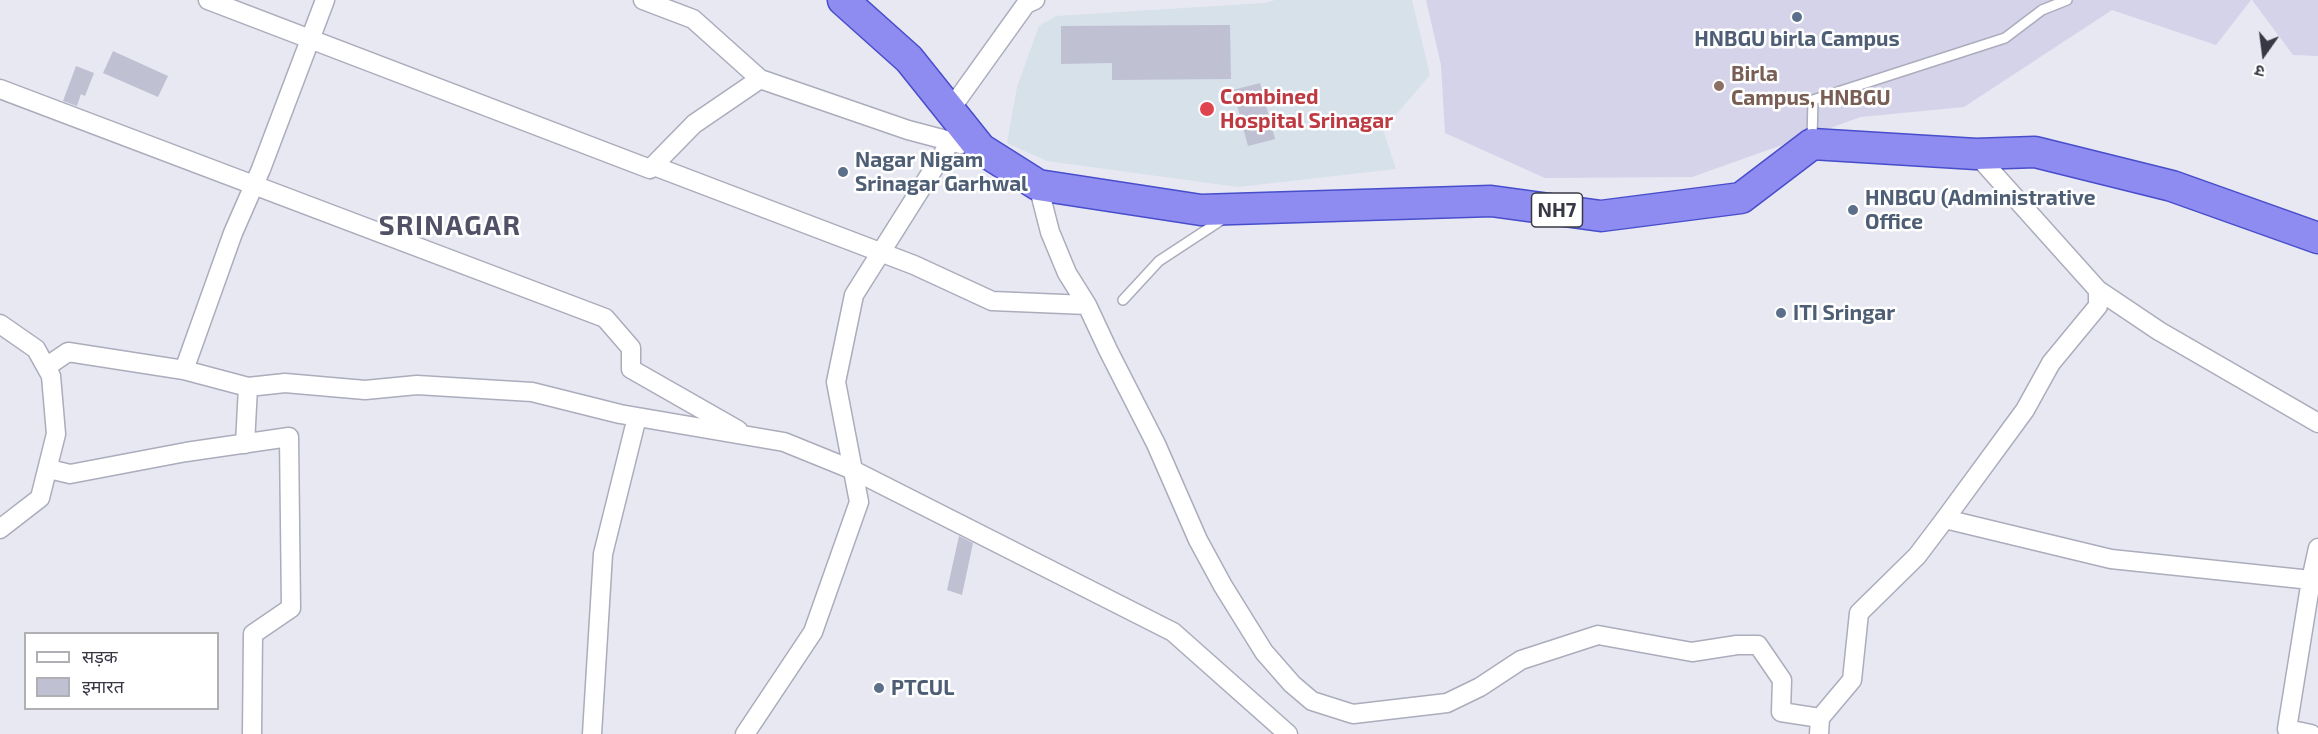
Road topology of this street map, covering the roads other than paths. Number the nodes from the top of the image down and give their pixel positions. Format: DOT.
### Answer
graph roads {
  1 [pos="208,0"];
  2 [pos="325,0"];
  3 [pos="642,0"];
  4 [pos="843,0"];
  5 [pos="1035,0"];
  6 [pos="2067,0"];
  7 [pos="310,39"];
  8 [pos="760,80"];
  9 [pos="0,89"];
  10 [pos="950,110"];
  11 [pos="951,141"];
  12 [pos="1812,144"];
  13 [pos="981,149"];
  14 [pos="1976,154"];
  15 [pos="654,166"];
  16 [pos="254,185"];
  17 [pos="1038,185"];
  18 [pos="1239,209"];
  19 [pos="2318,238"];
  20 [pos="881,252"];
  21 [pos="2098,290"];
  22 [pos="1124,300"];
  23 [pos="1087,305"];
  24 [pos="0,324"];
  25 [pos="46,368"];
  26 [pos="184,370"];
  27 [pos="248,387"];
  28 [pos="637,417"];
  29 [pos="2318,423"];
  30 [pos="750,436"];
  31 [pos="244,444"];
  32 [pos="48,469"];
  33 [pos="853,470"];
  34 [pos="1945,519"];
  35 [pos="0,529"];
  36 [pos="2318,548"];
  37 [pos="2311,580"];
  38 [pos="1819,726"];
  39 [pos="252,734"];
  40 [pos="592,734"];
  41 [pos="745,734"];
  42 [pos="1288,734"];
  43 [pos="2311,734"];
  1 -- 7 [label="street"];
  2 -- 7 [label="street"];
  3 -- 8 [label="street"];
  4 -- 10 [label="highway, NH7"];
  5 -- 10 [label="street"];
  6 -- 12 [label="lane"];
  7 -- 15 [label="street"];
  7 -- 16 [label="street"];
  8 -- 11 [label="street"];
  8 -- 15 [label="street"];
  9 -- 16 [label="street"];
  10 -- 13 [label="highway, NH7"];
  11 -- 13 [label="street"];
  11 -- 20 [label="street"];
  12 -- 14 [label="highway"];
  12 -- 18 [label="highway, NH7"];
  13 -- 17 [label="highway, NH7"];
  14 -- 19 [label="highway"];
  14 -- 21 [label="street"];
  15 -- 20 [label="street"];
  16 -- 26 [label="street"];
  16 -- 30 [label="street"];
  17 -- 18 [label="highway, NH7"];
  17 -- 23 [label="street"];
  18 -- 22 [label="lane"];
  20 -- 23 [label="street"];
  20 -- 33 [label="street"];
  21 -- 29 [label="street"];
  21 -- 34 [label="street"];
  23 -- 38 [label="street"];
  24 -- 25 [label="street"];
  25 -- 26 [label="street"];
  25 -- 32 [label="street"];
  26 -- 27 [label="street"];
  27 -- 28 [label="street"];
  27 -- 31 [label="street"];
  28 -- 30 [label="street"];
  28 -- 40 [label="street"];
  30 -- 33 [label="street"];
  31 -- 32 [label="street"];
  31 -- 39 [label="street"];
  32 -- 35 [label="street"];
  33 -- 41 [label="street"];
  33 -- 42 [label="street"];
  34 -- 37 [label="street"];
  34 -- 38 [label="street"];
  36 -- 37 [label="street"];
  37 -- 43 [label="street"];
}
